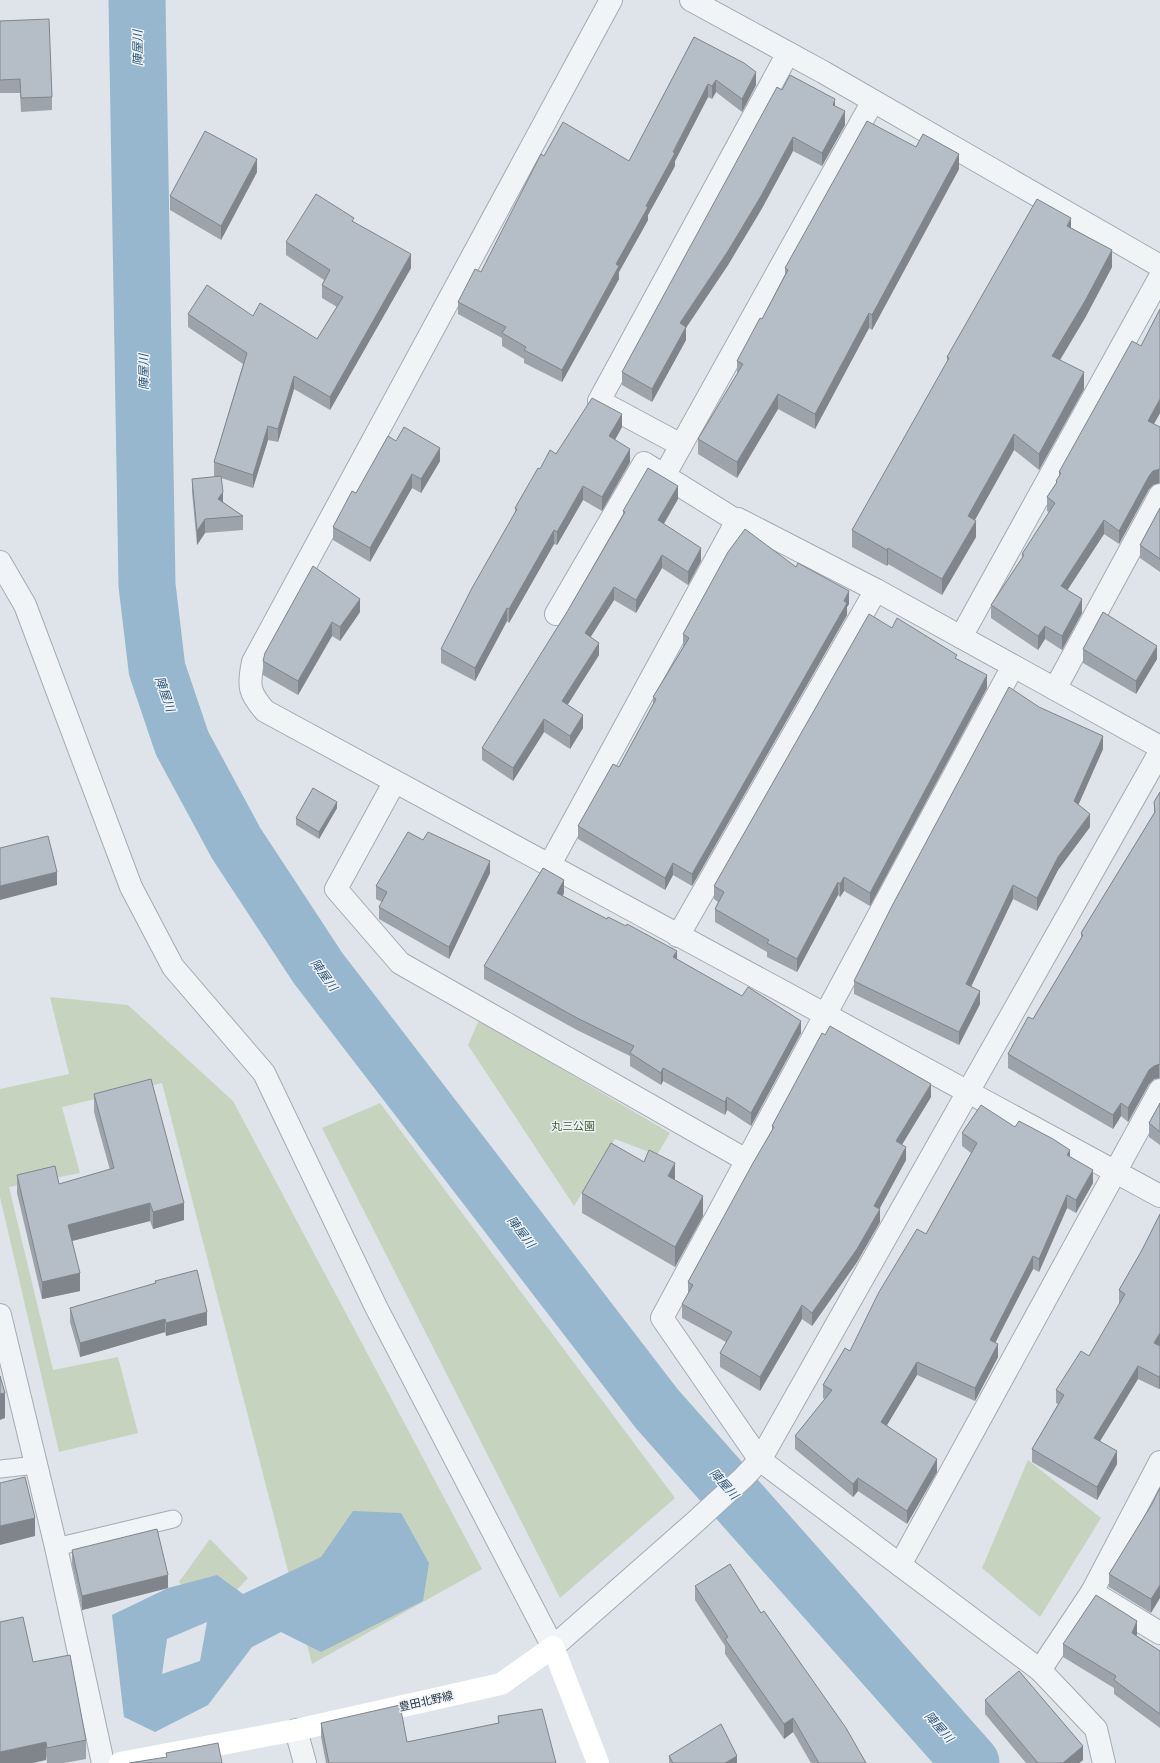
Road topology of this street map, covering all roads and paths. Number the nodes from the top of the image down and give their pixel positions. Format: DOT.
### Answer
graph roads {
  1 [pos="611,0"];
  2 [pos="691,0"];
  3 [pos="788,53"];
  4 [pos="873,101"];
  5 [pos="1160,266"];
  6 [pos="1160,277"];
  7 [pos="681,445"];
  8 [pos="664,476"];
  9 [pos="1160,495"];
  10 [pos="737,521"];
  11 [pos="0,562"];
  12 [pos="876,590"];
  13 [pos="556,614"];
  14 [pos="961,637"];
  15 [pos="1013,666"];
  16 [pos="1055,689"];
  17 [pos="1160,747"];
  18 [pos="1160,752"];
  19 [pos="394,782"];
  20 [pos="549,866"];
  21 [pos="678,936"];
  22 [pos="824,1015"];
  23 [pos="1160,1090"];
  24 [pos="968,1092"];
  25 [pos="746,1160"];
  26 [pos="1115,1171"];
  27 [pos="1160,1196"];
  28 [pos="0,1315"];
  29 [pos="760,1460"];
  30 [pos="1160,1462"];
  31 [pos="36,1465"];
  32 [pos="0,1469"];
  33 [pos="173,1519"];
  34 [pos="56,1547"];
  35 [pos="900,1565"];
  36 [pos="1092,1592"];
  37 [pos="1160,1633"];
  38 [pos="552,1647"];
  39 [pos="1040,1670"];
  40 [pos="296,1730"];
  41 [pos="103,1763"];
  42 [pos="120,1763"];
  43 [pos="305,1763"];
  44 [pos="598,1763"];
  45 [pos="1104,1763"];
  1 -- 19 [label="street"];
  2 -- 3 [label="street"];
  3 -- 4 [label="street"];
  3 -- 7 [label="street"];
  4 -- 5 [label="street"];
  4 -- 7 [label="street"];
  6 -- 14 [label="street"];
  7 -- 8 [label="street"];
  8 -- 10 [label="street"];
  8 -- 13 [label="street"];
  9 -- 16 [label="street"];
  10 -- 12 [label="street"];
  10 -- 20 [label="street"];
  11 -- 38 [label="street"];
  12 -- 14 [label="street"];
  12 -- 21 [label="street"];
  14 -- 15 [label="street"];
  15 -- 16 [label="street"];
  15 -- 22 [label="street"];
  16 -- 17 [label="street"];
  18 -- 24 [label="street"];
  19 -- 20 [label="street"];
  19 -- 25 [label="street"];
  20 -- 21 [label="street"];
  21 -- 22 [label="street"];
  22 -- 24 [label="street"];
  22 -- 25 [label="street"];
  23 -- 26 [label="street"];
  24 -- 26 [label="street"];
  24 -- 29 [label="street"];
  25 -- 29 [label="street"];
  26 -- 27 [label="street"];
  26 -- 35 [label="street"];
  28 -- 31 [label="street"];
  29 -- 35 [label="street"];
  29 -- 38 [label="street"];
  30 -- 36 [label="street"];
  31 -- 32 [label="lane"];
  31 -- 34 [label="street"];
  33 -- 34 [label="lane"];
  34 -- 41 [label="street"];
  35 -- 39 [label="street"];
  36 -- 37 [label="street"];
  36 -- 39 [label="street"];
  38 -- 40 [label="main road, 豊田北野線"];
  38 -- 44 [label="main road"];
  39 -- 45 [label="street"];
  40 -- 42 [label="main road, 豊田北野線"];
  40 -- 43 [label="street"];
}
